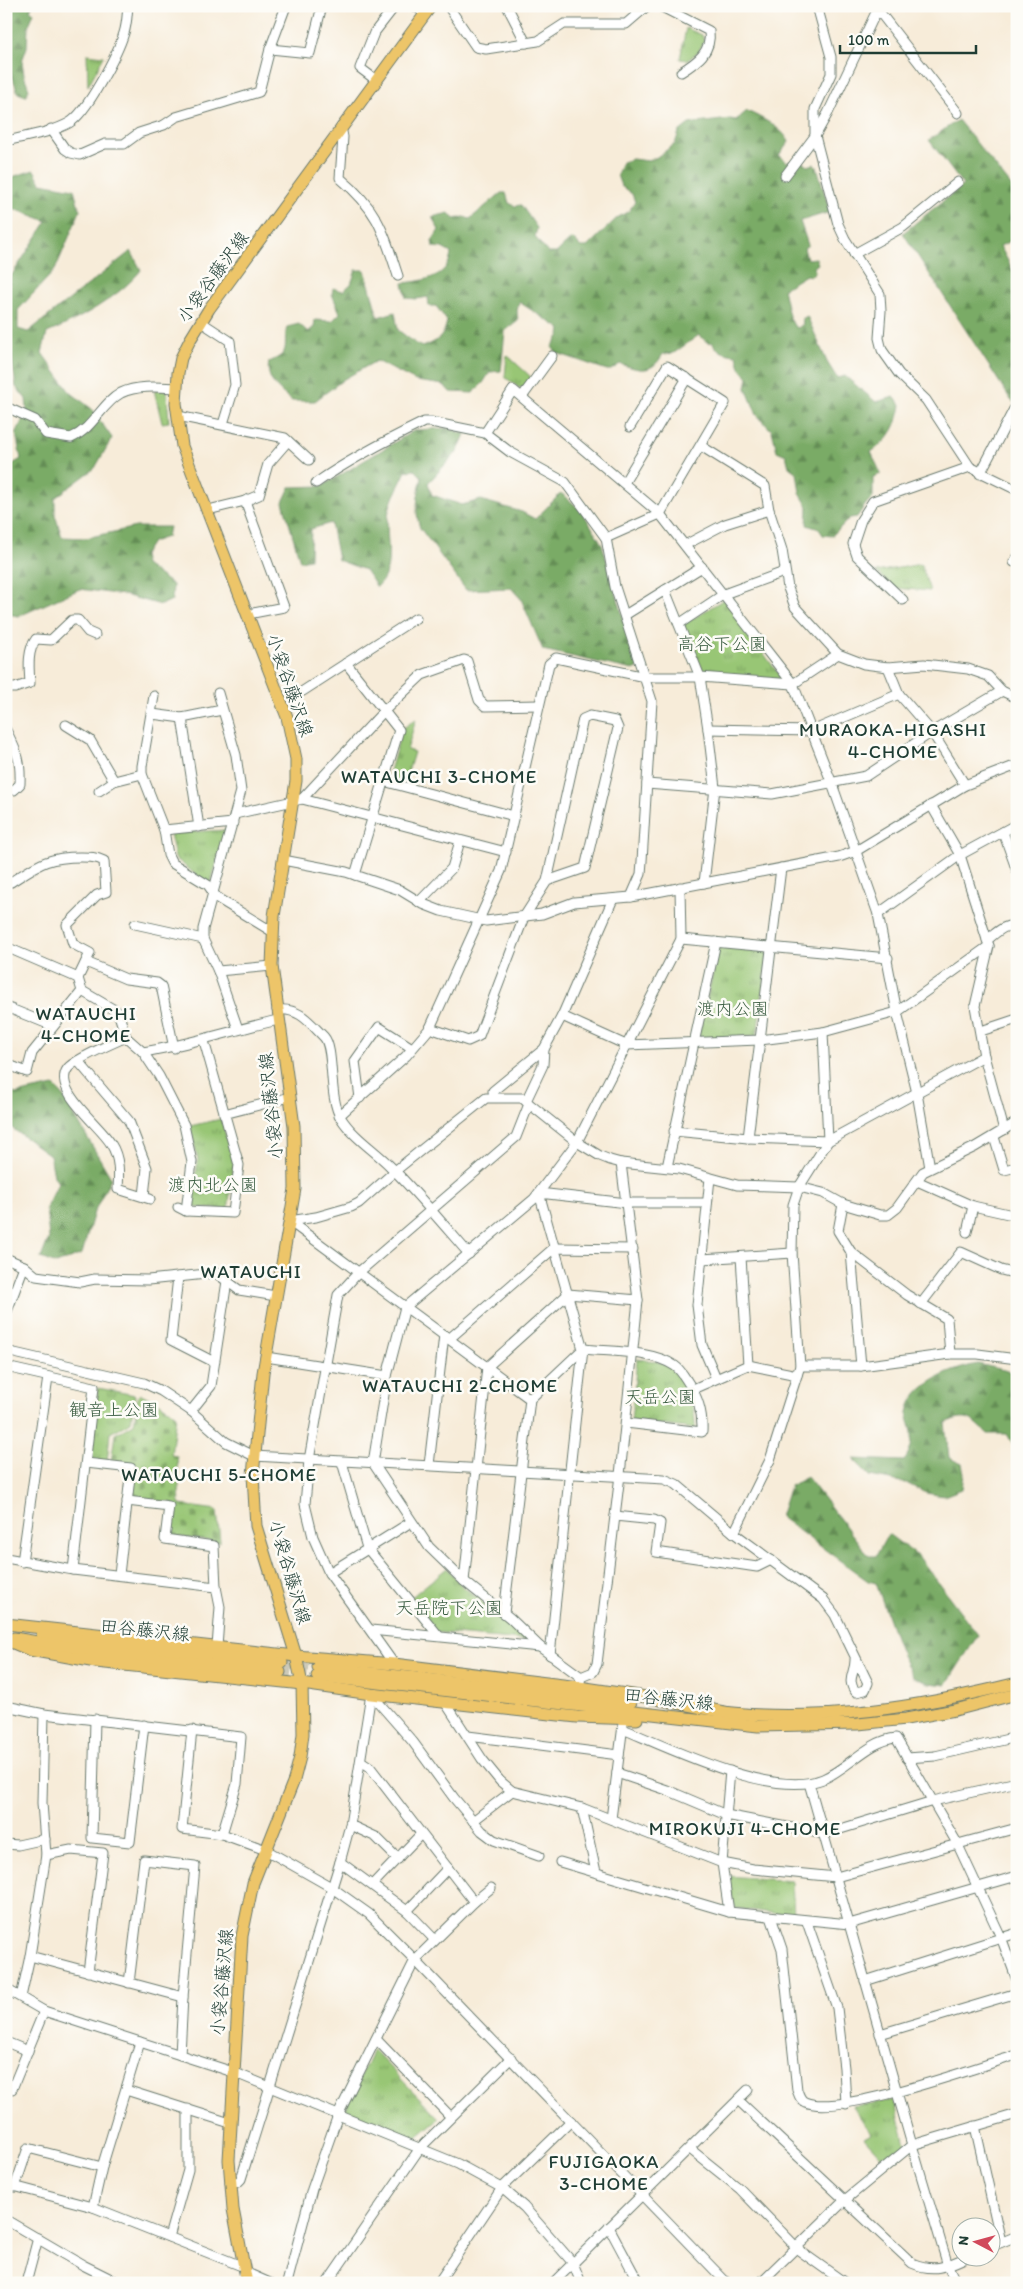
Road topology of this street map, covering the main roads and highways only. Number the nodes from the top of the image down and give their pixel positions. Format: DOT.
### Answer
graph roads {
  1 [pos="428,10"];
  2 [pos="6,1625"];
  3 [pos="6,1639"];
  4 [pos="296,1656"];
  5 [pos="1017,1683"];
  6 [pos="302,1684"];
  7 [pos="1017,1694"];
  8 [pos="729,1713"];
  9 [pos="668,1717"];
  10 [pos="245,2274"];
  1 -- 4 [label="main road, 小袋谷藤沢線"];
  2 -- 3 [label="main road, 田谷藤沢線"];
  2 -- 4 [label="main road"];
  3 -- 6 [label="main road"];
  4 -- 6 [label="main road, 小袋谷藤沢線"];
  4 -- 8 [label="main road"];
  5 -- 8 [label="main road, 田谷藤沢線"];
  6 -- 9 [label="main road"];
  6 -- 10 [label="main road, 小袋谷藤沢線"];
  7 -- 9 [label="main road, 田谷藤沢線"];
  8 -- 9 [label="main road, 田谷藤沢線"];
}
